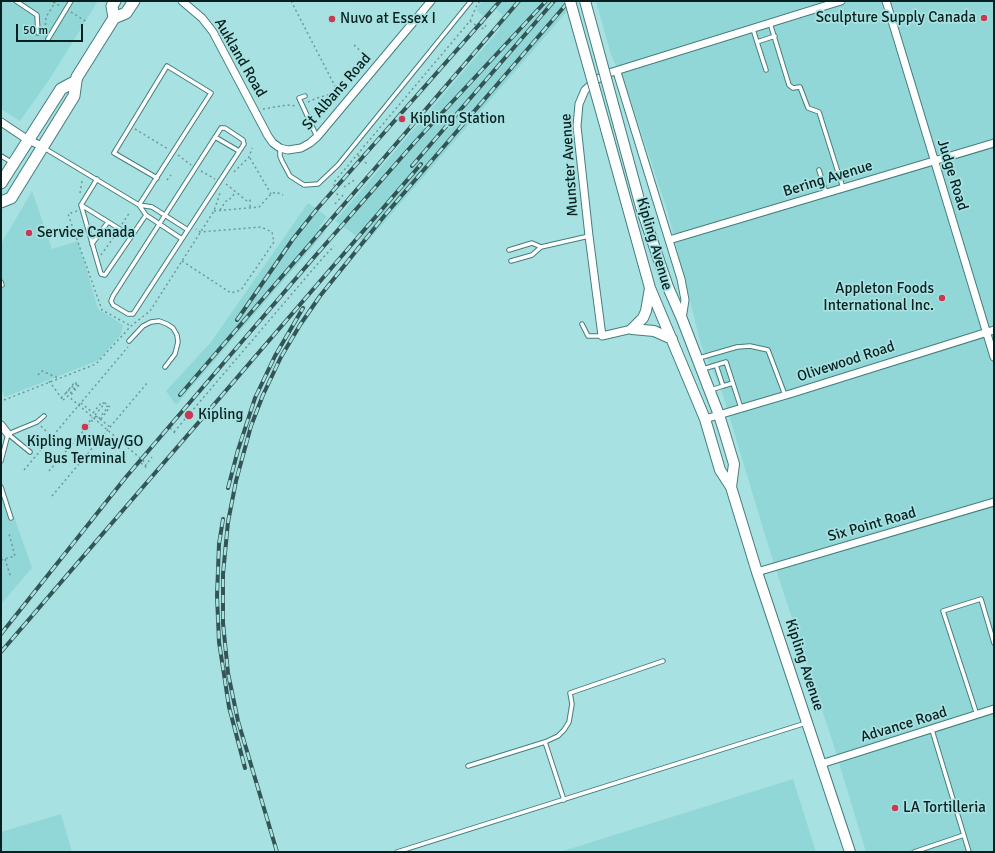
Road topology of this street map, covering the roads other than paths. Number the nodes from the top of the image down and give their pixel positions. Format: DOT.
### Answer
graph roads {
  1 [pos="16,1"];
  2 [pos="71,1"];
  3 [pos="115,1"];
  4 [pos="134,1"];
  5 [pos="182,1"];
  6 [pos="432,1"];
  7 [pos="471,1"];
  8 [pos="570,1"];
  9 [pos="585,1"];
  10 [pos="841,1"];
  11 [pos="886,1"];
  12 [pos="114,18"];
  13 [pos="770,23"];
  14 [pos="753,29"];
  15 [pos="38,33"];
  16 [pos="775,36"];
  17 [pos="48,39"];
  18 [pos="757,42"];
  19 [pos="766,70"];
  20 [pos="616,72"];
  21 [pos="76,81"];
  22 [pos="305,96"];
  23 [pos="1,122"];
  24 [pos="215,137"];
  25 [pos="316,137"];
  26 [pos="28,140"];
  27 [pos="994,143"];
  28 [pos="42,146"];
  29 [pos="280,148"];
  30 [pos="239,151"];
  31 [pos="1,156"];
  32 [pos="934,160"];
  33 [pos="14,164"];
  34 [pos="819,170"];
  35 [pos="156,178"];
  36 [pos="97,179"];
  37 [pos="1,183"];
  38 [pos="843,188"];
  39 [pos="826,193"];
  40 [pos="1,202"];
  41 [pos="81,204"];
  42 [pos="139,205"];
  43 [pos="146,215"];
  44 [pos="165,215"];
  45 [pos="108,222"];
  46 [pos="160,224"];
  47 [pos="188,230"];
  48 [pos="131,236"];
  49 [pos="589,236"];
  50 [pos="182,239"];
  51 [pos="669,240"];
  52 [pos="92,244"];
  53 [pos="541,247"];
  54 [pos="509,250"];
  55 [pos="511,261"];
  56 [pos="650,288"];
  57 [pos="682,319"];
  58 [pos="582,324"];
  59 [pos="632,329"];
  60 [pos="990,331"];
  61 [pos="602,336"];
  62 [pos="672,339"];
  63 [pos="129,341"];
  64 [pos="994,357"];
  65 [pos="698,358"];
  66 [pos="716,365"];
  67 [pos="165,367"];
  68 [pos="702,369"];
  69 [pos="733,383"];
  70 [pos="723,386"];
  71 [pos="710,390"];
  72 [pos="785,395"];
  73 [pos="741,408"];
  74 [pos="719,415"];
  75 [pos="44,416"];
  76 [pos="706,419"];
  77 [pos="1,425"];
  78 [pos="8,434"];
  79 [pos="30,452"];
  80 [pos="1,461"];
  81 [pos="731,486"];
  82 [pos="1,487"];
  83 [pos="994,502"];
  84 [pos="11,518"];
  85 [pos="757,572"];
  86 [pos="994,643"];
  87 [pos="663,662"];
  88 [pos="994,710"];
  89 [pos="977,715"];
  90 [pos="807,723"];
  91 [pos="932,730"];
  92 [pos="545,742"];
  93 [pos="821,764"];
  94 [pos="468,766"];
  95 [pos="564,800"];
  96 [pos="964,835"];
  97 [pos="398,852"];
  98 [pos="850,852"];
  99 [pos="914,852"];
  100 [pos="969,852"];
  1 -- 15 [label="lane"];
  2 -- 17 [label="lane"];
  3 -- 12 [label="main road"];
  4 -- 12 [label="main road"];
  5 -- 29 [label="street, Aukland Road"];
  6 -- 25 [label="street, St Albans Road"];
  7 -- 29 [label="lane"];
  8 -- 56 [label="main road, Kipling Avenue, bridge"];
  9 -- 57 [label="main road, Kipling Avenue, bridge"];
  10 -- 13 [label="street, Munster Avenue"];
  11 -- 32 [label="street, Judge Road"];
  12 -- 21 [label="main road"];
  13 -- 14 [label="street, Munster Avenue"];
  13 -- 16 [label="lane"];
  14 -- 18 [label="lane"];
  14 -- 20 [label="street, Munster Avenue"];
  16 -- 18 [label="lane"];
  16 -- 38 [label="lane"];
  18 -- 19 [label="lane"];
  20 -- 49 [label="street, Munster Avenue"];
  20 -- 51 [label="street, Kipling Avenue"];
  21 -- 26 [label="main road"];
  21 -- 28 [label="main road"];
  22 -- 25 [label="lane"];
  23 -- 26 [label="street"];
  24 -- 30 [label="lane"];
  24 -- 30 [label="lane"];
  24 -- 44 [label="lane"];
  25 -- 29 [label="street, St Albans Road"];
  26 -- 28 [label="street"];
  26 -- 33 [label="main road"];
  27 -- 32 [label="street, Bering Avenue"];
  28 -- 36 [label="lane"];
  28 -- 40 [label="main road"];
  30 -- 47 [label="lane"];
  31 -- 33 [label="lane"];
  32 -- 38 [label="street, Bering Avenue"];
  32 -- 60 [label="street, Judge Road"];
  33 -- 37 [label="main road"];
  34 -- 39 [label="lane"];
  35 -- 35 [label="lane"];
  35 -- 42 [label="lane"];
  36 -- 41 [label="lane"];
  36 -- 42 [label="lane"];
  38 -- 39 [label="street, Bering Avenue"];
  39 -- 51 [label="street, Bering Avenue"];
  41 -- 45 [label="lane"];
  41 -- 52 [label="lane"];
  42 -- 43 [label="lane"];
  42 -- 44 [label="lane"];
  43 -- 46 [label="lane"];
  43 -- 48 [label="lane"];
  44 -- 46 [label="lane"];
  44 -- 47 [label="lane"];
  45 -- 48 [label="lane"];
  45 -- 52 [label="lane"];
  46 -- 50 [label="lane"];
  46 -- 50 [label="lane"];
  47 -- 50 [label="lane"];
  48 -- 52 [label="lane"];
  49 -- 53 [label="lane"];
  49 -- 61 [label="street, Munster Avenue"];
  51 -- 57 [label="street, Kipling Avenue"];
  53 -- 54 [label="lane"];
  53 -- 55 [label="lane"];
  56 -- 59 [label="main road"];
  56 -- 62 [label="main road, Kipling Avenue"];
  57 -- 65 [label="main road, Kipling Avenue"];
  58 -- 61 [label="lane"];
  59 -- 61 [label="street"];
  59 -- 62 [label="main road"];
  60 -- 64 [label="street, Judge Road"];
  60 -- 72 [label="street, Olivewood Road"];
  62 -- 76 [label="main road, Kipling Avenue"];
  63 -- 67 [label="lane"];
  65 -- 68 [label="main road, Kipling Avenue"];
  65 -- 72 [label="lane"];
  66 -- 68 [label="lane"];
  66 -- 69 [label="lane"];
  66 -- 70 [label="lane"];
  68 -- 71 [label="main road, Kipling Avenue"];
  69 -- 70 [label="lane"];
  69 -- 73 [label="lane"];
  70 -- 71 [label="lane"];
  71 -- 74 [label="main road, Kipling Avenue"];
  72 -- 73 [label="street, Olivewood Road"];
  73 -- 74 [label="street, Olivewood Road"];
  74 -- 76 [label="street, Olivewood Road"];
  74 -- 81 [label="main road, Kipling Avenue"];
  75 -- 78 [label="lane"];
  76 -- 81 [label="main road, Kipling Avenue"];
  77 -- 78 [label="street"];
  78 -- 79 [label="lane"];
  78 -- 80 [label="lane"];
  81 -- 85 [label="main road, Kipling Avenue"];
  82 -- 84 [label="lane"];
  83 -- 85 [label="street, Six Point Road"];
  85 -- 90 [label="main road, Kipling Avenue"];
  86 -- 89 [label="lane"];
  87 -- 92 [label="lane"];
  88 -- 89 [label="street, Advance Road"];
  89 -- 91 [label="street, Advance Road"];
  90 -- 93 [label="main road, Kipling Avenue"];
  90 -- 95 [label="lane"];
  91 -- 93 [label="street, Advance Road"];
  91 -- 96 [label="lane"];
  92 -- 94 [label="lane"];
  92 -- 95 [label="lane"];
  93 -- 98 [label="main road, Kipling Avenue"];
  95 -- 97 [label="lane"];
  96 -- 99 [label="lane"];
  96 -- 100 [label="lane"];
}
